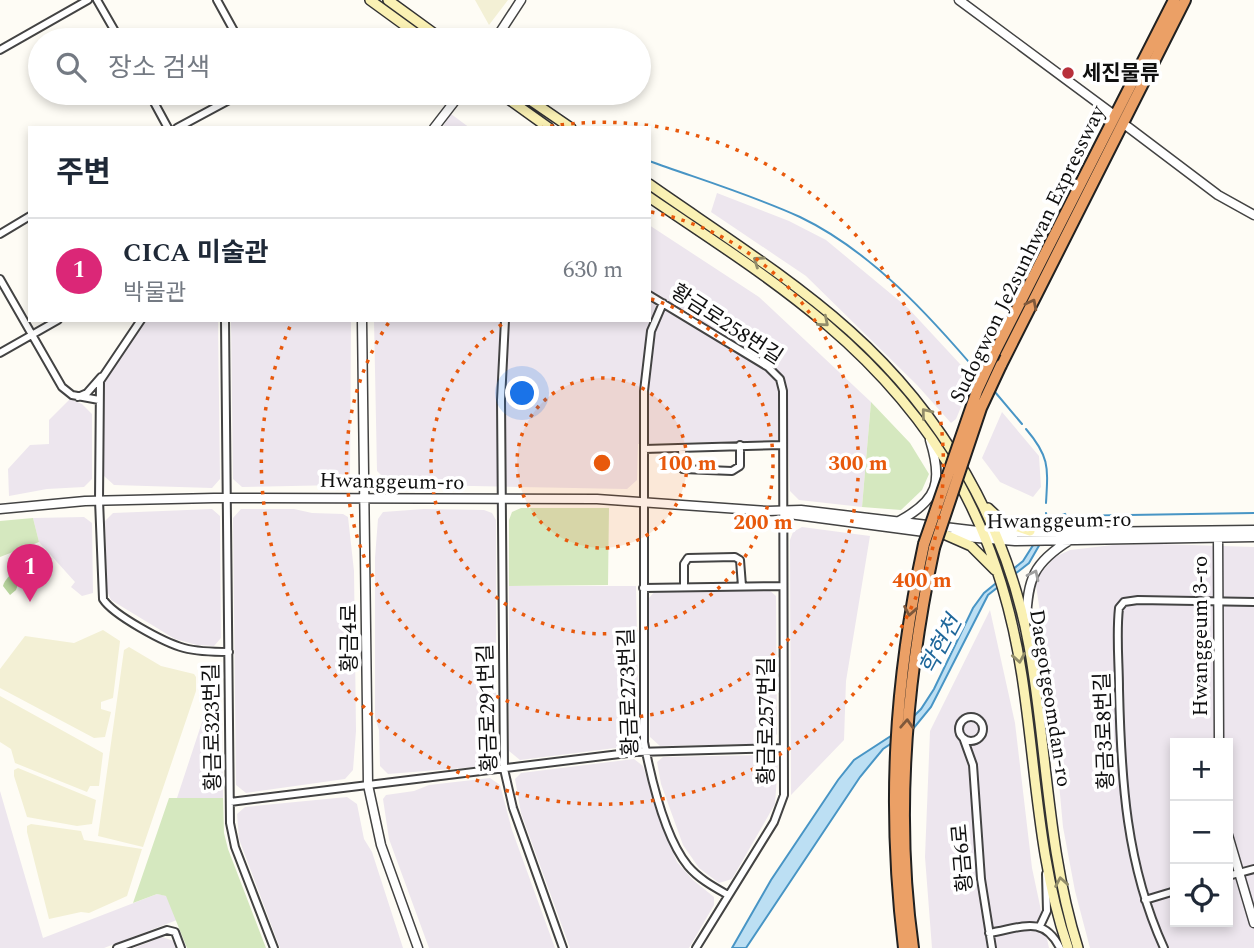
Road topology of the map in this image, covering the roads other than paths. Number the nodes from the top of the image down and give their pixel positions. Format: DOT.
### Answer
graph roads {
  1 [pos="89,0"];
  2 [pos="97,0"];
  3 [pos="217,0"];
  4 [pos="370,0"];
  5 [pos="388,0"];
  6 [pos="521,0"];
  7 [pos="960,0"];
  8 [pos="1174,0"];
  9 [pos="1185,0"];
  10 [pos="39,28"];
  11 [pos="113,28"];
  12 [pos="232,28"];
  13 [pos="408,28"];
  14 [pos="426,28"];
  15 [pos="503,28"];
  16 [pos="28,34"];
  17 [pos="0,50"];
  18 [pos="156,105"];
  19 [pos="220,105"];
  20 [pos="452,105"];
  21 [pos="516,105"];
  22 [pos="537,105"];
  23 [pos="1110,112"];
  24 [pos="167,126"];
  25 [pos="181,126"];
  26 [pos="436,126"];
  27 [pos="546,126"];
  28 [pos="568,126"];
  29 [pos="1128,127"];
  30 [pos="651,185"];
  31 [pos="651,198"];
  32 [pos="1254,215"];
  33 [pos="28,217"];
  34 [pos="0,234"];
  35 [pos="0,279"];
  36 [pos="651,296"];
  37 [pos="663,303"];
  38 [pos="55,322"];
  39 [pos="140,322"];
  40 [pos="225,322"];
  41 [pos="362,322"];
  42 [pos="505,322"];
  43 [pos="32,335"];
  44 [pos="0,353"];
  45 [pos="102,375"];
  46 [pos="78,397"];
  47 [pos="86,399"];
  48 [pos="99,400"];
  49 [pos="99,411"];
  50 [pos="929,434"];
  51 [pos="782,444"];
  52 [pos="740,445"];
  53 [pos="644,449"];
  54 [pos="682,449"];
  55 [pos="364,496"];
  56 [pos="228,498"];
  57 [pos="980,499"];
  58 [pos="99,500"];
  59 [pos="502,500"];
  60 [pos="643,500"];
  61 [pos="0,509"];
  62 [pos="783,512"];
  63 [pos="898,522"];
  64 [pos="1023,530"];
  65 [pos="1254,530"];
  66 [pos="1218,533"];
  67 [pos="946,535"];
  68 [pos="992,536"];
  69 [pos="1254,537"];
  70 [pos="1072,539"];
  71 [pos="929,546"];
  72 [pos="996,569"];
  73 [pos="742,586"];
  74 [pos="783,586"];
  75 [pos="684,587"];
  76 [pos="643,588"];
  77 [pos="1218,602"];
  78 [pos="1254,602"];
  79 [pos="1026,627"];
  80 [pos="229,652"];
  81 [pos="980,738"];
  82 [pos="1219,738"];
  83 [pos="964,740"];
  84 [pos="784,748"];
  85 [pos="646,751"];
  86 [pos="899,762"];
  87 [pos="972,765"];
  88 [pos="505,769"];
  89 [pos="368,785"];
  90 [pos="230,802"];
  91 [pos="1233,851"];
  92 [pos="1047,858"];
  93 [pos="1254,869"];
  94 [pos="1240,873"];
  95 [pos="1233,875"];
  96 [pos="1170,893"];
  97 [pos="728,895"];
  98 [pos="1146,900"];
  99 [pos="1254,923"];
  100 [pos="1040,926"];
  101 [pos="989,933"];
  102 [pos="117,948"];
  103 [pos="181,948"];
  104 [pos="274,948"];
  105 [pos="418,948"];
  106 [pos="563,948"];
  107 [pos="696,948"];
  108 [pos="904,948"];
  109 [pos="913,948"];
  110 [pos="992,948"];
  111 [pos="1060,948"];
  112 [pos="1068,948"];
  113 [pos="1078,948"];
  114 [pos="1164,948"];
  1 -- 10 [label="street"];
  2 -- 11 [label="street"];
  3 -- 12 [label="street"];
  4 -- 13 [label="main road"];
  5 -- 14 [label="main road"];
  6 -- 15 [label="street"];
  7 -- 23 [label="street"];
  8 -- 71 [label="highway, Sudogwon Je2sunhwan Expressway, bridge"];
  71 -- 9 [label="highway, Sudogwon Je2sunhwan Expressway, one-way, bridge"];
  16 -- 17 [label="street"];
  18 -- 24 [label="street"];
  19 -- 25 [label="street"];
  20 -- 26 [label="street"];
  21 -- 27 [label="main road"];
  22 -- 28 [label="main road"];
  29 -- 32 [label="street"];
  57 -- 30 [label="main road, Daegotgeomdan-ro, one-way"];
  31 -- 50 [label="main road, Daegotgeomdan-ro, one-way"];
  33 -- 34 [label="street"];
  35 -- 43 [label="street"];
  36 -- 37 [label="street, 황금로258번길"];
  37 -- 51 [label="street, 황금로258번길"];
  37 -- 53 [label="street, 황금로273번길"];
  38 -- 43 [label="street"];
  39 -- 45 [label="street"];
  40 -- 56 [label="street, 황금로323번길"];
  41 -- 55 [label="street, 황금4로"];
  42 -- 59 [label="street, 황금로291번길"];
  43 -- 44 [label="street"];
  43 -- 46 [label="street"];
  45 -- 46 [label="street"];
  45 -- 48 [label="street"];
  46 -- 47 [label="street"];
  47 -- 48 [label="street"];
  47 -- 49 [label="street"];
  48 -- 49 [label="street"];
  49 -- 58 [label="street"];
  50 -- 63 [label="street"];
  50 -- 68 [label="main road, Daegotgeomdan-ro"];
  51 -- 52 [label="street"];
  51 -- 62 [label="street, 황금로258번길"];
  52 -- 54 [label="street"];
  52 -- 54 [label="street"];
  53 -- 54 [label="street"];
  53 -- 60 [label="street, 황금로273번길"];
  55 -- 56 [label="street, Hwanggeum-ro"];
  55 -- 59 [label="street, Hwanggeum-ro"];
  55 -- 89 [label="street, 황금4로"];
  56 -- 58 [label="street, Hwanggeum-ro"];
  56 -- 80 [label="street, 황금로323번길"];
  57 -- 64 [label="main road"];
  57 -- 68 [label="main road, Daegotgeomdan-ro"];
  58 -- 61 [label="street, Hwanggeum-ro"];
  58 -- 80 [label="street"];
  59 -- 60 [label="street, Hwanggeum-ro"];
  59 -- 88 [label="street, 황금로291번길"];
  60 -- 62 [label="street, Hwanggeum-ro"];
  60 -- 76 [label="street, 황금로273번길"];
  62 -- 63 [label="street, Hwanggeum-ro"];
  62 -- 67 [label="street, Hwanggeum-ro"];
  62 -- 74 [label="street, 황금로257번길"];
  63 -- 68 [label="street, Hwanggeum-ro"];
  64 -- 66 [label="street, Hwanggeum-ro"];
  64 -- 68 [label="street, Hwanggeum-ro"];
  65 -- 66 [label="street, Hwanggeum-ro"];
  66 -- 69 [label="street, Hwanggeum-ro"];
  66 -- 70 [label="street, Hwanggeum-ro"];
  66 -- 77 [label="street, Hwanggeum 3-ro"];
  67 -- 68 [label="street, Hwanggeum-ro"];
  67 -- 72 [label="main road"];
  68 -- 70 [label="street, Hwanggeum-ro"];
  68 -- 72 [label="main road, Daegotgeomdan-ro"];
  68 -- 79 [label="main road, Daegotgeomdan-ro"];
  79 -- 70 [label="street, one-way"];
  86 -- 71 [label="highway, Sudogwon Je2sunhwan Expressway, one-way"];
  71 -- 86 [label="highway, Sudogwon Je2sunhwan Expressway, one-way"];
  72 -- 92 [label="main road, Daegotgeomdan-ro, one-way"];
  73 -- 74 [label="street"];
  73 -- 75 [label="street"];
  73 -- 75 [label="street"];
  74 -- 84 [label="street, 황금로257번길"];
  75 -- 76 [label="street"];
  76 -- 85 [label="street, 황금로273번길"];
  77 -- 78 [label="street"];
  77 -- 82 [label="street, Hwanggeum 3-ro"];
  77 -- 98 [label="street, 황금3로8번길"];
  113 -- 79 [label="main road, Daegotgeomdan-ro, one-way"];
  80 -- 90 [label="street, 황금로323번길"];
  81 -- 83 [label="street"];
  81 -- 83 [label="street"];
  81 -- 87 [label="street"];
  83 -- 87 [label="street"];
  84 -- 85 [label="street"];
  84 -- 97 [label="street, 황금로257번길"];
  85 -- 88 [label="street"];
  85 -- 97 [label="street, 황금로273번길"];
  86 -- 108 [label="highway, Sudogwon Je2sunhwan Expressway"];
  86 -- 109 [label="highway, Sudogwon Je2sunhwan Expressway"];
  87 -- 101 [label="street, 황금6로"];
  88 -- 89 [label="street"];
  88 -- 106 [label="street, 황금로291번길"];
  89 -- 90 [label="street"];
  89 -- 105 [label="street, 황금4로"];
  90 -- 104 [label="street, 황금로323번길"];
  91 -- 94 [label="street"];
  92 -- 100 [label="street"];
  92 -- 112 [label="main road, Daegotgeomdan-ro"];
  93 -- 94 [label="street"];
  94 -- 95 [label="street"];
  94 -- 99 [label="street"];
  96 -- 98 [label="street"];
  97 -- 107 [label="street, 황금로257번길"];
  98 -- 114 [label="street, 황금3로8번길"];
  100 -- 101 [label="street"];
  100 -- 111 [label="street"];
  101 -- 110 [label="street, 황금6로"];
  102 -- 103 [label="street"];
}
